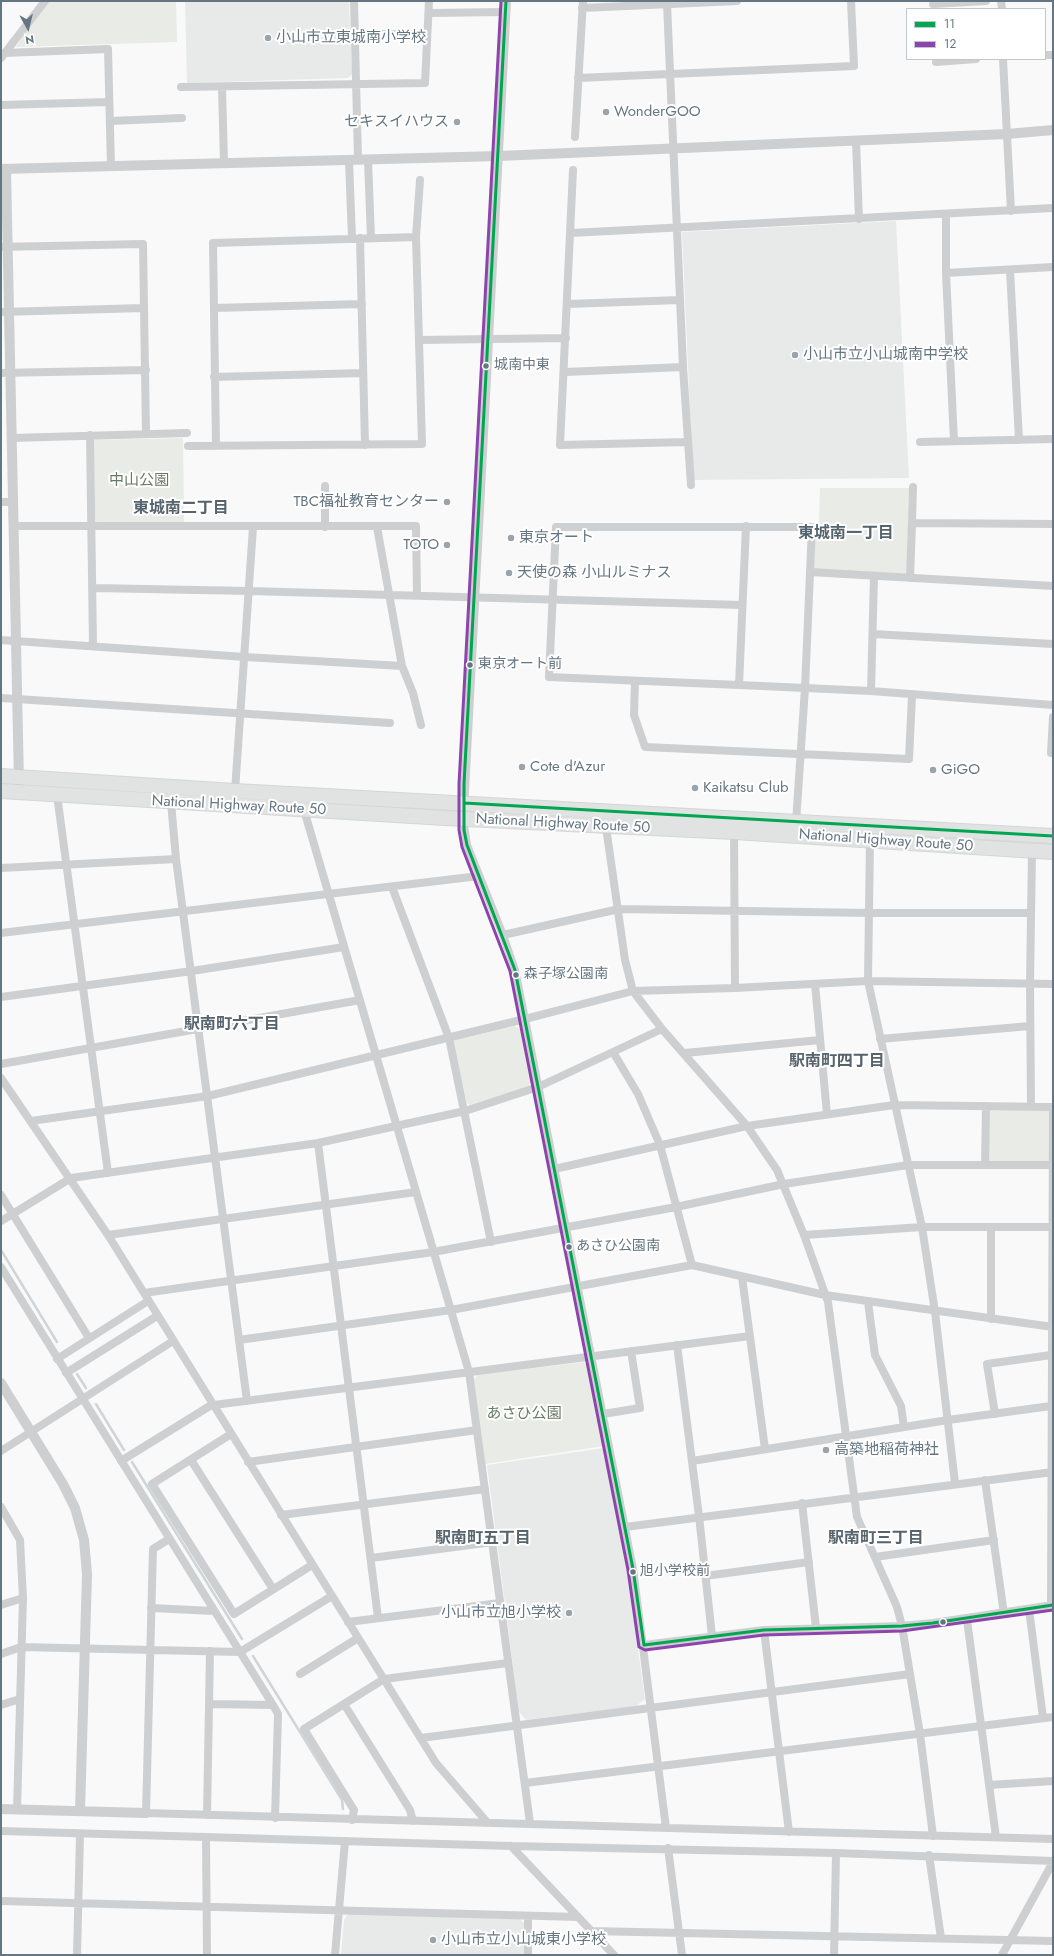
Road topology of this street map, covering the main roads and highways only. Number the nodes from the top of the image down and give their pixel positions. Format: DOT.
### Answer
graph roads {
  1 [pos="1,776"];
  2 [pos="1,791"];
  3 [pos="1053,836"];
  4 [pos="1053,852"];
  1 -- 3 [label="highway, National Highway Route 50"];
  2 -- 4 [label="highway, National Highway Route 50"];
}
